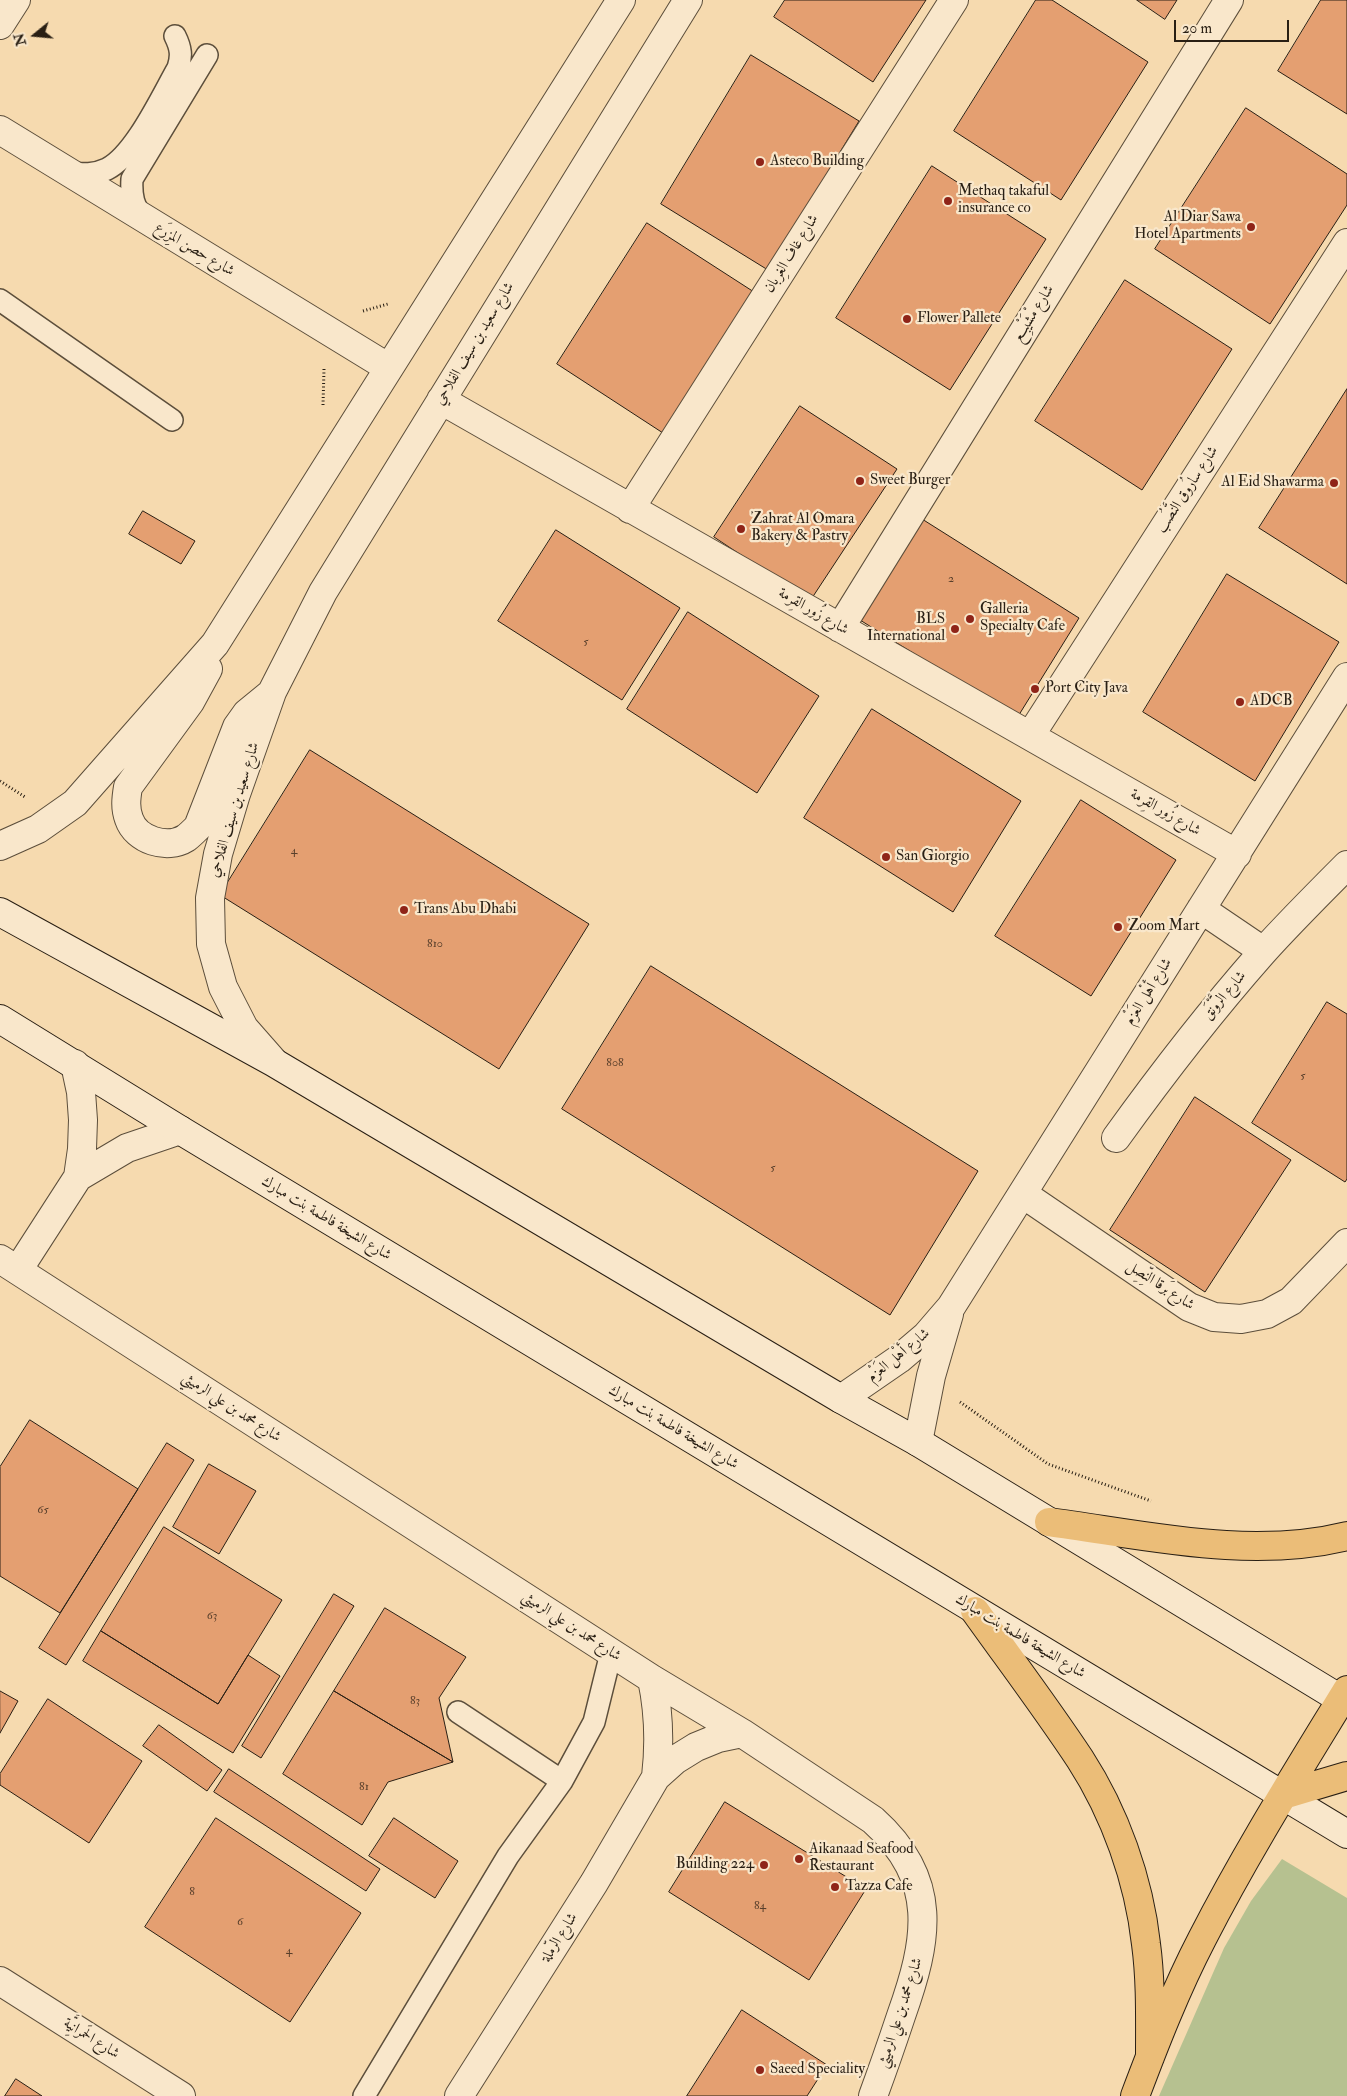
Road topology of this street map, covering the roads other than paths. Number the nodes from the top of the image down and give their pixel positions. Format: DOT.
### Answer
graph roads {
  1 [pos="16,0"];
  2 [pos="621,0"];
  3 [pos="688,0"];
  4 [pos="954,0"];
  5 [pos="1229,0"];
  6 [pos="0,25"];
  7 [pos="175,36"];
  8 [pos="207,55"];
  9 [pos="0,130"];
  10 [pos="69,173"];
  11 [pos="147,222"];
  12 [pos="1347,243"];
  13 [pos="0,300"];
  14 [pos="389,368"];
  15 [pos="441,400"];
  16 [pos="172,420"];
  17 [pos="630,508"];
  18 [pos="840,628"];
  19 [pos="216,644"];
  20 [pos="1347,677"];
  21 [pos="272,692"];
  22 [pos="1030,736"];
  23 [pos="0,846"];
  24 [pos="1237,854"];
  25 [pos="1347,866"];
  26 [pos="1201,909"];
  27 [pos="0,912"];
  28 [pos="1264,951"];
  29 [pos="0,1019"];
  30 [pos="274,1062"];
  31 [pos="75,1064"];
  32 [pos="180,1130"];
  33 [pos="1116,1138"];
  34 [pos="78,1177"];
  35 [pos="1023,1194"];
  36 [pos="1347,1243"];
  37 [pos="9,1265"];
  38 [pos="951,1307"];
  39 [pos="842,1399"];
  40 [pos="918,1442"];
  41 [pos="1049,1522"];
  42 [pos="1347,1536"];
  43 [pos="975,1611"];
  44 [pos="611,1653"];
  45 [pos="652,1679"];
  46 [pos="1345,1698"];
  47 [pos="458,1712"];
  48 [pos="742,1732"];
  49 [pos="1347,1776"];
  50 [pos="656,1777"];
  51 [pos="562,1781"];
  52 [pos="1283,1795"];
  53 [pos="1347,1834"];
  54 [pos="0,1981"];
  55 [pos="1150,2057"];
  56 [pos="181,2096"];
  57 [pos="364,2096"];
  58 [pos="459,2096"];
  59 [pos="874,2096"];
  60 [pos="1135,2096"];
  1 -- 6 [label="street"];
  2 -- 14 [label="street, شارع سعيد بن سيف الفلاحي"];
  3 -- 15 [label="street, شارع سعيد بن سيف الفلاحي"];
  4 -- 17 [label="street, شارع غاف الغِربان"];
  5 -- 18 [label="street, شارع مْشَيْبِع"];
  7 -- 10 [label="lane"];
  8 -- 11 [label="lane"];
  9 -- 10 [label="street, شارع حِصن المِزرَع"];
  10 -- 11 [label="street, شارع حِصن المِزرَع"];
  11 -- 14 [label="street, شارع حِصن المِزرَع"];
  12 -- 22 [label="street, شارع سارُوق النَّصُب"];
  13 -- 16 [label="lane"];
  14 -- 19 [label="street, شارع سعيد بن سيف الفلاحي"];
  15 -- 17 [label="street, شارع زُور القِرمة"];
  15 -- 21 [label="street, شارع سعيد بن سيف الفلاحي"];
  17 -- 18 [label="street, شارع زُور القِرمة"];
  18 -- 22 [label="street, شارع زُور القِرمة"];
  19 -- 21 [label="street, شارع سعيد بن سيف الفلاحي"];
  19 -- 23 [label="street, شارع سعيد بن سيف الفلاحي"];
  20 -- 24 [label="street, شارع أهْل العَزْم"];
  21 -- 30 [label="street, شارع سعيد بن سيف الفلاحي"];
  22 -- 24 [label="street, شارع زُور القِرمة"];
  24 -- 26 [label="street, شارع أهْل العَزْم"];
  25 -- 28 [label="street, شارع الرَّوْنَق"];
  26 -- 28 [label="street"];
  26 -- 35 [label="street, شارع أهْل العَزْم"];
  27 -- 30 [label="street"];
  28 -- 33 [label="street, شارع الرَّوْنَق"];
  29 -- 31 [label="street, شارع الشيخة فاطمة بنت مبارك"];
  30 -- 39 [label="street"];
  31 -- 32 [label="street, شارع الشيخة فاطمة بنت مبارك"];
  31 -- 34 [label="street, شارع محمد بن علي الرميثي"];
  32 -- 34 [label="street, شارع محمد بن علي الرميثي"];
  32 -- 43 [label="street, شارع الشيخة فاطمة بنت مبارك"];
  34 -- 37 [label="street, شارع محمد بن علي الرميثي"];
  35 -- 36 [label="street, شارع بَرقا النِّصِل"];
  35 -- 38 [label="street, شارع أهْل العَزْم"];
  37 -- 44 [label="street, شارع محمد بن علي الرميثي"];
  38 -- 39 [label="street, شارع أهْل العَزْم"];
  38 -- 40 [label="street, شارع أهْل العَزْم"];
  39 -- 40 [label="street"];
  40 -- 41 [label="street"];
  41 -- 42 [label="main road"];
  41 -- 46 [label="street"];
  43 -- 52 [label="street, شارع الشيخة فاطمة بنت مبارك"];
  43 -- 55 [label="main road"];
  44 -- 45 [label="street, شارع محمد بن علي الرميثي"];
  44 -- 51 [label="lane"];
  45 -- 48 [label="street, شارع محمد بن علي الرميثي"];
  45 -- 50 [label="street, شارع الرّملة"];
  46 -- 52 [label="main road"];
  47 -- 51 [label="lane"];
  48 -- 50 [label="street, شارع الرّملة"];
  48 -- 59 [label="street, شارع محمد بن علي الرميثي"];
  49 -- 52 [label="main road"];
  50 -- 58 [label="street, شارع الرّملة"];
  51 -- 57 [label="lane"];
  52 -- 53 [label="street, شارع الشيخة فاطمة بنت مبارك"];
  52 -- 55 [label="main road"];
  54 -- 56 [label="street, شارع الحَمرانِيَّة"];
  55 -- 60 [label="main road"];
}
